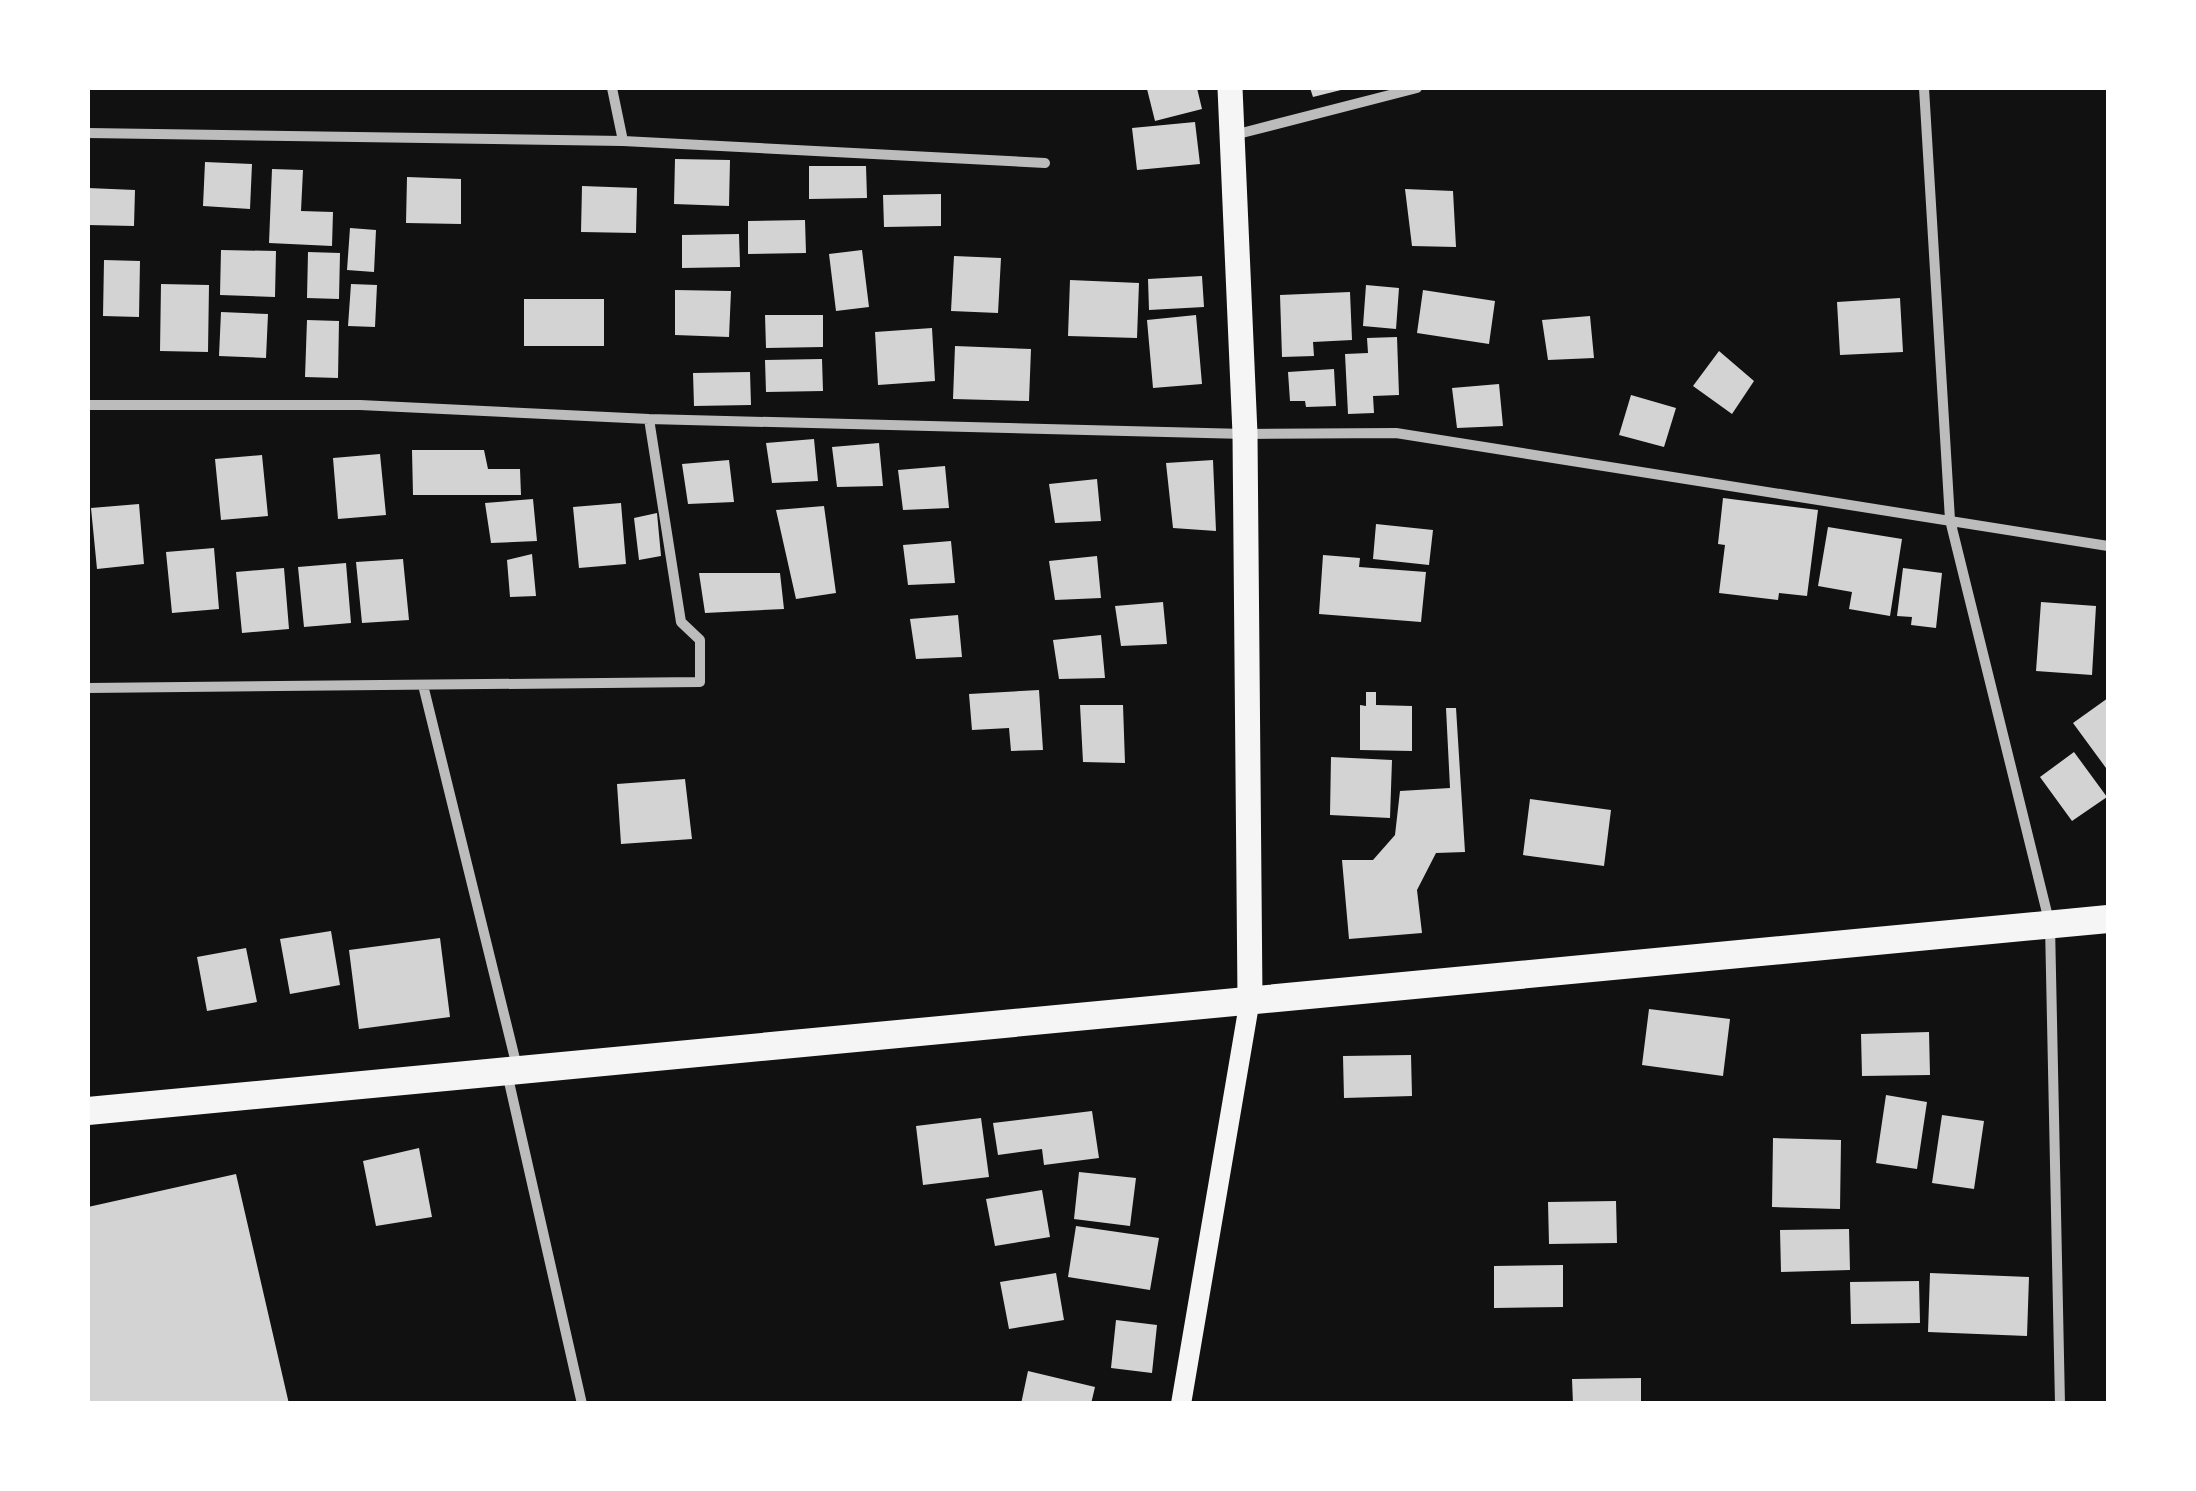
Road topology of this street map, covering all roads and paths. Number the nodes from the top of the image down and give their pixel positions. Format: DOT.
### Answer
graph roads {
  1 [pos="612,88"];
  2 [pos="1230,88"];
  3 [pos="1417,88"];
  4 [pos="1924,88"];
  5 [pos="88,134"];
  6 [pos="1232,135"];
  7 [pos="623,141"];
  8 [pos="1045,163"];
  9 [pos="88,405"];
  10 [pos="649,419"];
  11 [pos="1245,434"];
  12 [pos="1950,520"];
  13 [pos="2108,546"];
  14 [pos="423,685"];
  15 [pos="88,688"];
  16 [pos="2108,919"];
  17 [pos="2050,925"];
  18 [pos="1250,999"];
  19 [pos="512,1070"];
  20 [pos="88,1112"];
  21 [pos="582,1404"];
  22 [pos="1181,1404"];
  23 [pos="2060,1404"];
  1 -- 7 [label="street"];
  2 -- 6 [label="main road"];
  3 -- 6 [label="street"];
  4 -- 12 [label="street"];
  5 -- 7 [label="street"];
  6 -- 11 [label="main road"];
  7 -- 8 [label="street"];
  9 -- 10 [label="street"];
  10 -- 11 [label="street"];
  10 -- 14 [label="street"];
  11 -- 12 [label="street"];
  11 -- 18 [label="main road"];
  12 -- 13 [label="street"];
  12 -- 17 [label="street"];
  14 -- 15 [label="street"];
  14 -- 19 [label="street"];
  16 -- 17 [label="highway"];
  17 -- 18 [label="highway"];
  17 -- 23 [label="street"];
  18 -- 19 [label="highway"];
  18 -- 22 [label="main road"];
  19 -- 20 [label="highway"];
  19 -- 21 [label="street"];
}
